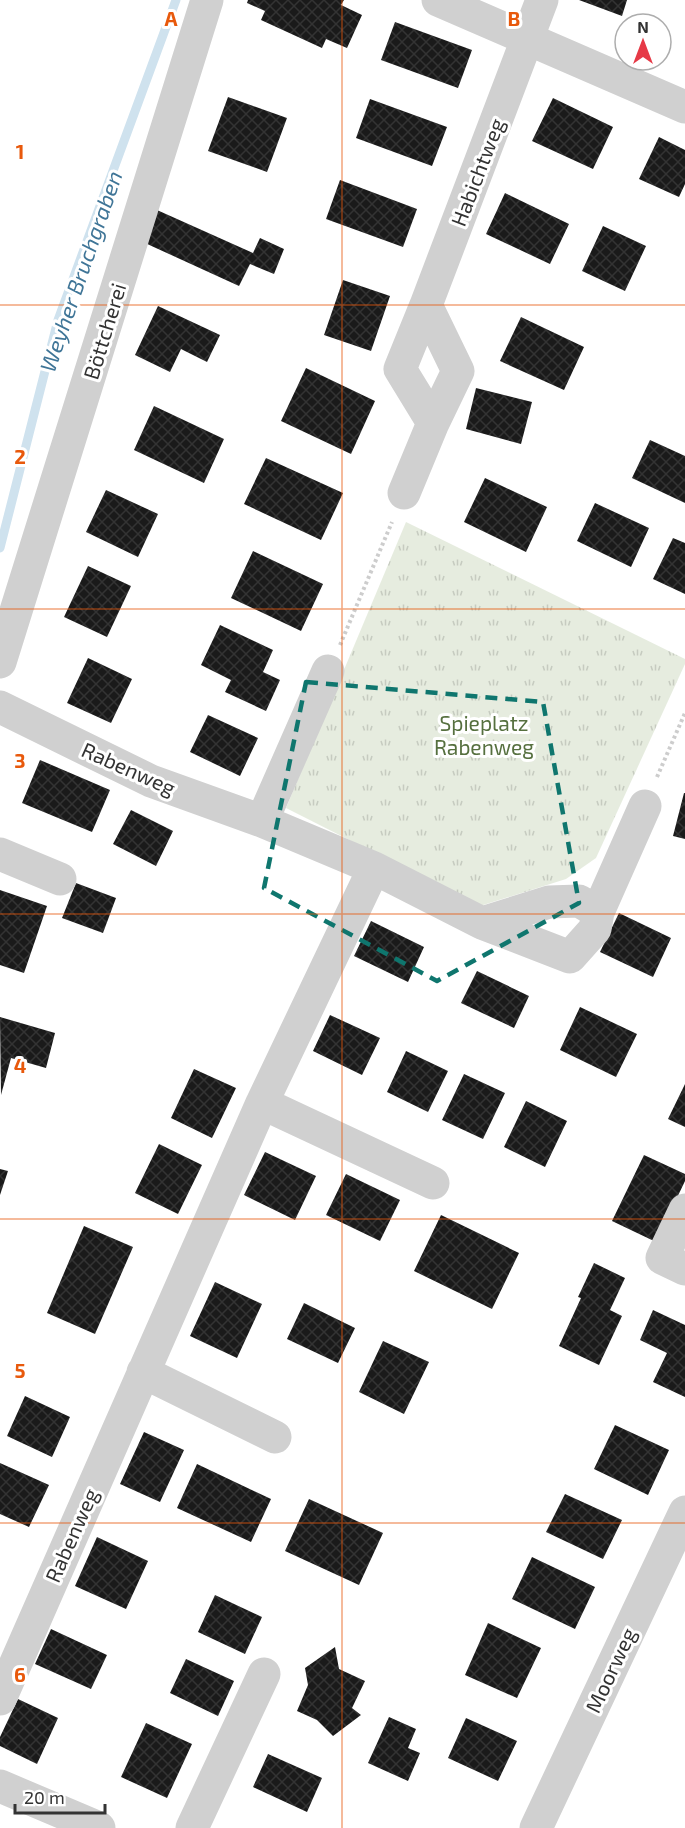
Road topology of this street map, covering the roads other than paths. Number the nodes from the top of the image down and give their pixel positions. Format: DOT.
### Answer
graph roads {
  1 [pos="207,0"];
  2 [pos="438,0"];
  3 [pos="543,0"];
  4 [pos="528,40"];
  5 [pos="685,107"];
  6 [pos="426,305"];
  7 [pos="434,423"];
  8 [pos="404,494"];
  9 [pos="0,662"];
  10 [pos="328,671"];
  11 [pos="0,707"];
  12 [pos="645,806"];
  13 [pos="262,820"];
  14 [pos="0,854"];
  15 [pos="374,868"];
  16 [pos="60,879"];
  17 [pos="598,912"];
  18 [pos="482,923"];
  19 [pos="262,1103"];
  20 [pos="434,1183"];
  21 [pos="685,1210"];
  22 [pos="685,1269"];
  23 [pos="143,1372"];
  24 [pos="275,1437"];
  25 [pos="685,1512"];
  26 [pos="264,1674"];
  27 [pos="0,1699"];
  28 [pos="0,1786"];
  29 [pos="99,1828"];
  30 [pos="192,1828"];
  31 [pos="536,1828"];
  1 -- 9 [label="street, Böttcherei"];
  2 -- 4 [label="street"];
  3 -- 4 [label="street, Habichtweg"];
  4 -- 5 [label="street"];
  4 -- 6 [label="street, Habichtweg"];
  6 -- 7 [label="street"];
  6 -- 7 [label="street, Habichtweg"];
  7 -- 8 [label="street"];
  10 -- 13 [label="street"];
  11 -- 13 [label="street, Rabenweg"];
  12 -- 17 [label="street, Rabenweg"];
  13 -- 15 [label="street, Rabenweg"];
  14 -- 16 [label="street"];
  15 -- 18 [label="street, Rabenweg"];
  15 -- 19 [label="street, Rabenweg"];
  17 -- 18 [label="street"];
  17 -- 18 [label="street, Rabenweg"];
  19 -- 20 [label="street"];
  19 -- 23 [label="street, Rabenweg"];
  21 -- 22 [label="street"];
  23 -- 24 [label="street"];
  23 -- 27 [label="street, Rabenweg"];
  25 -- 31 [label="street, Moorweg"];
  26 -- 30 [label="street"];
  28 -- 29 [label="street"];
}
